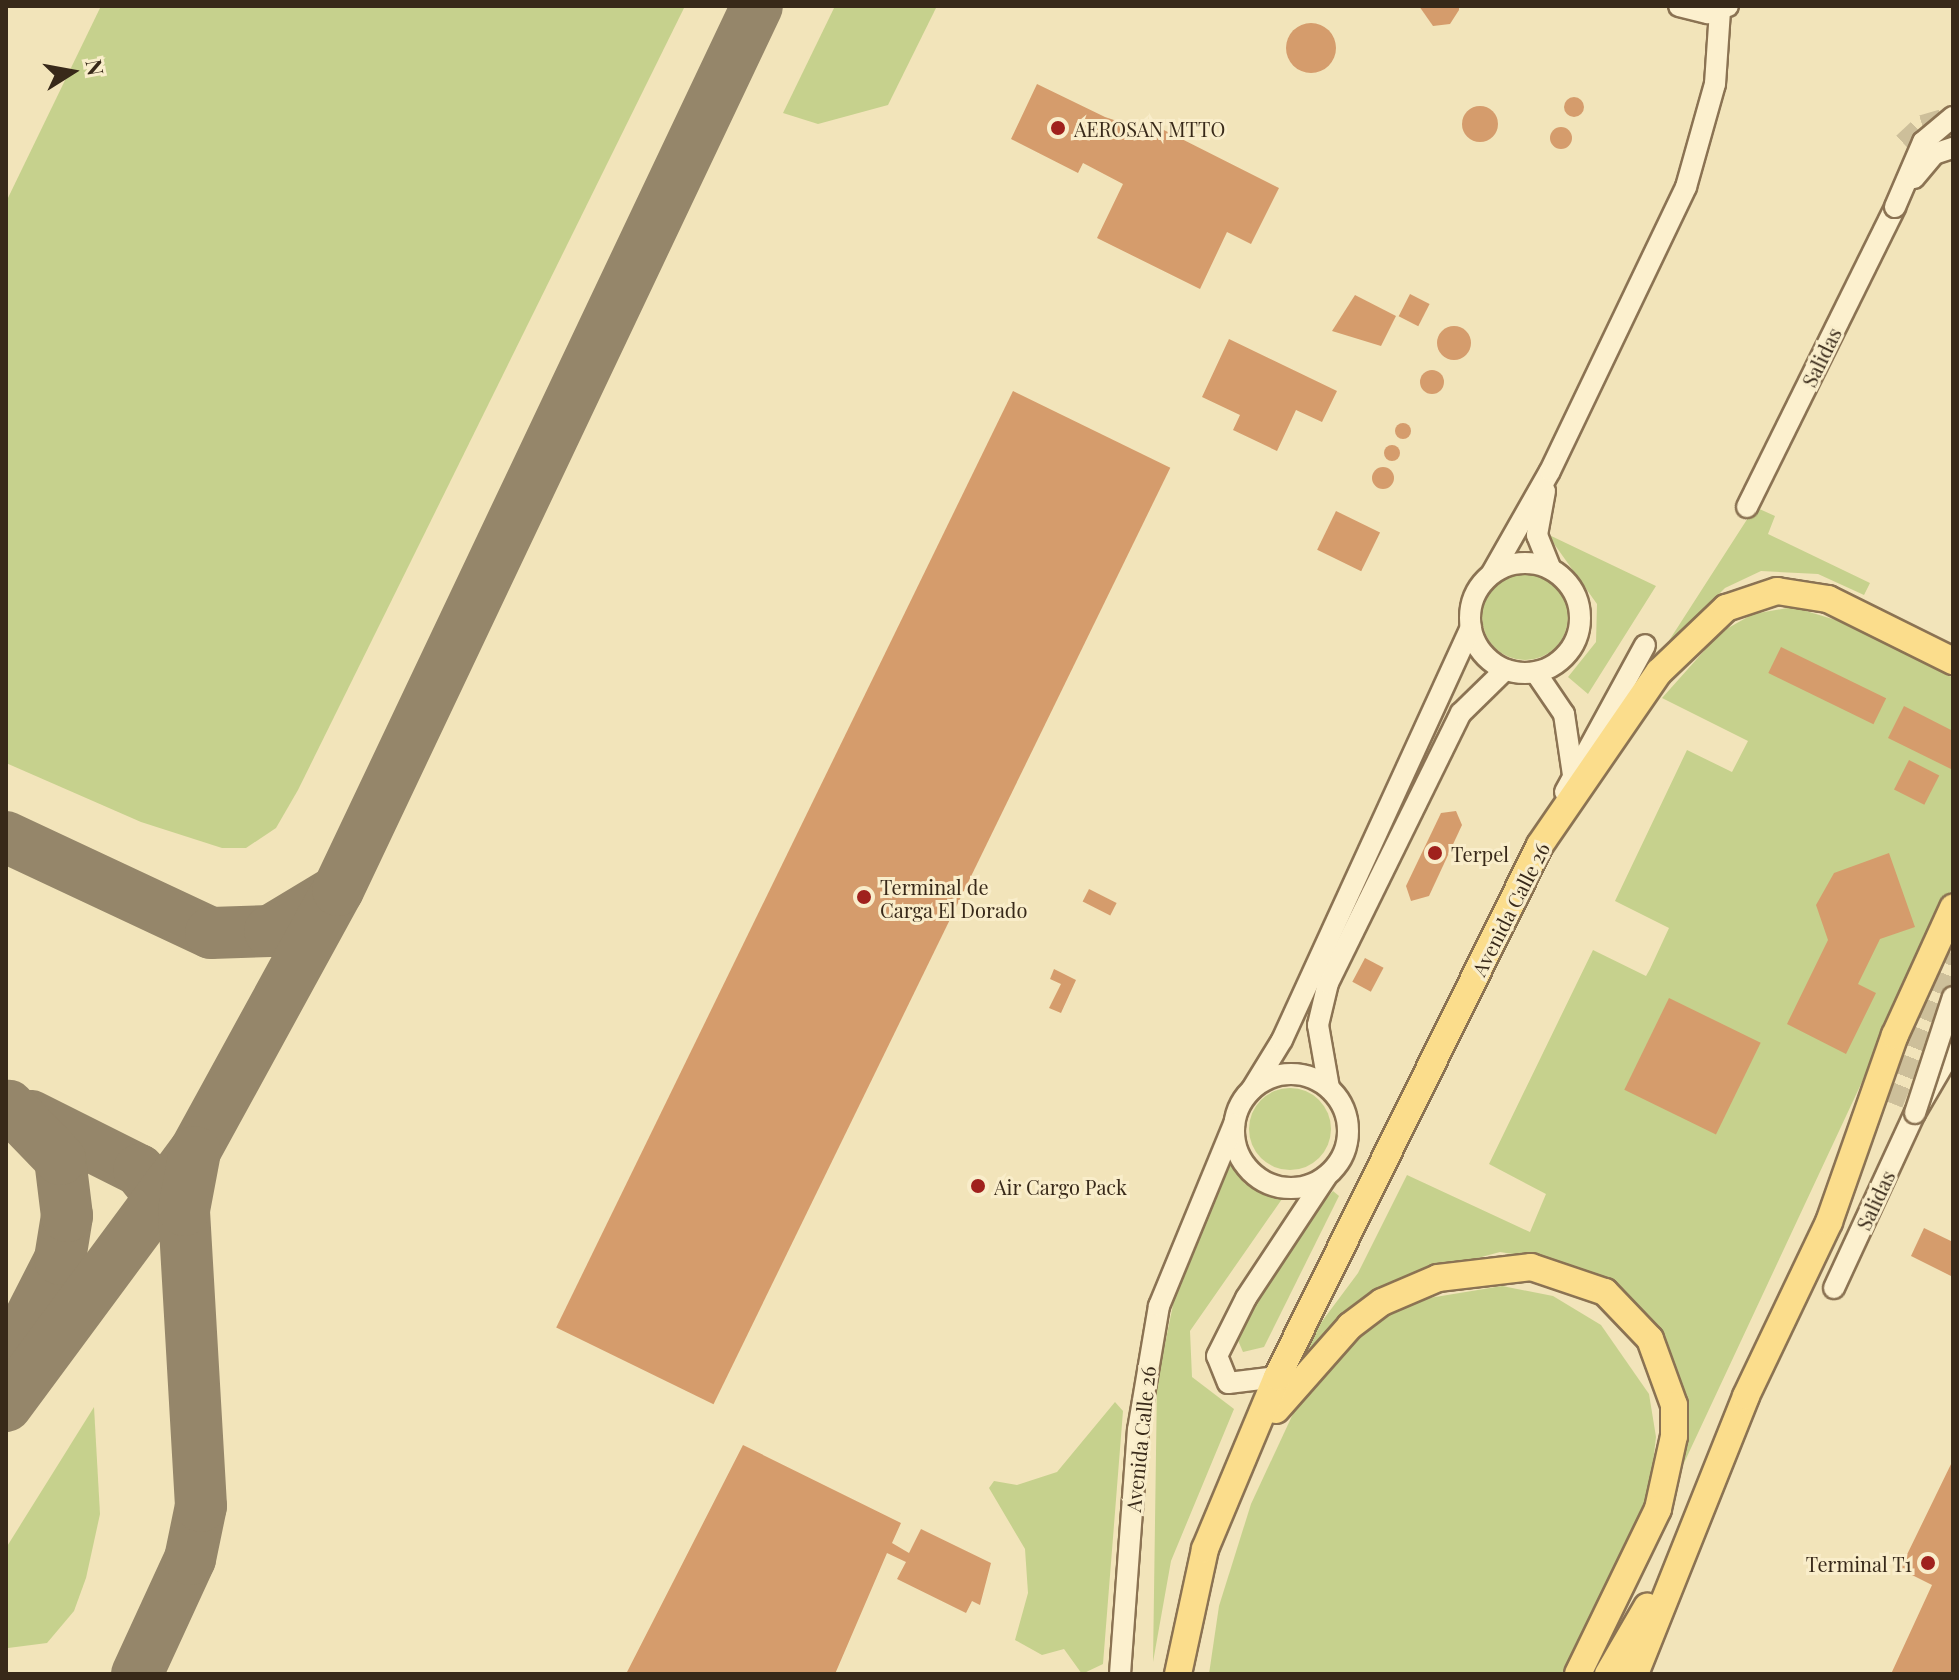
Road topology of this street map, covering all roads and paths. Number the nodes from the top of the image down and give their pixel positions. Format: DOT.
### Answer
graph roads {
  1 [pos="1679,6"];
  2 [pos="1724,8"];
  3 [pos="1953,117"];
  4 [pos="1953,148"];
  5 [pos="1895,207"];
  6 [pos="1550,471"];
  7 [pos="1747,507"];
  8 [pos="1550,567"];
  9 [pos="1492,573"];
  10 [pos="1471,627"];
  11 [pos="1645,645"];
  12 [pos="1953,661"];
  13 [pos="1505,670"];
  14 [pos="1536,673"];
  15 [pos="1573,777"];
  16 [pos="1540,845"];
  17 [pos="1953,908"];
  18 [pos="1953,997"];
  19 [pos="1953,1048"];
  20 [pos="1329,1088"];
  21 [pos="1252,1089"];
  22 [pos="1915,1113"];
  23 [pos="1234,1124"];
  24 [pos="1327,1175"];
  25 [pos="1834,1288"];
  26 [pos="1277,1377"];
  27 [pos="1236,1470"];
  28 [pos="1687,1538"];
  29 [pos="1120,1674"];
  30 [pos="1180,1674"];
  31 [pos="1578,1674"];
  32 [pos="1608,1674"];
  33 [pos="1635,1674"];
  1 -- 2 [label="street"];
  2 -- 6 [label="street"];
  3 -- 5 [label="street, Salidas, bridge"];
  4 -- 5 [label="street, Salidas, bridge"];
  5 -- 7 [label="street, Salidas"];
  6 -- 8 [label="street"];
  6 -- 9 [label="street"];
  8 -- 9 [label="street"];
  8 -- 14 [label="street"];
  9 -- 10 [label="street"];
  10 -- 13 [label="street"];
  10 -- 21 [label="street"];
  11 -- 15 [label="street"];
  12 -- 16 [label="main road, Avenida Calle 26"];
  13 -- 14 [label="street"];
  13 -- 20 [label="street"];
  14 -- 15 [label="street"];
  15 -- 16 [label="street"];
  16 -- 26 [label="main road, Avenida Calle 26"];
  17 -- 28 [label="main road"];
  18 -- 22 [label="street, Salidas, bridge"];
  19 -- 22 [label="street, Salidas, bridge"];
  20 -- 21 [label="street"];
  20 -- 24 [label="street"];
  21 -- 23 [label="street"];
  22 -- 25 [label="street, Salidas"];
  23 -- 24 [label="street"];
  23 -- 29 [label="street, Avenida Calle 26"];
  24 -- 26 [label="street"];
  26 -- 27 [label="main road, Avenida Calle 26"];
  27 -- 30 [label="main road, Avenida Calle 26"];
  27 -- 31 [label="main road"];
  28 -- 32 [label="main road"];
  28 -- 33 [label="main road"];
}
